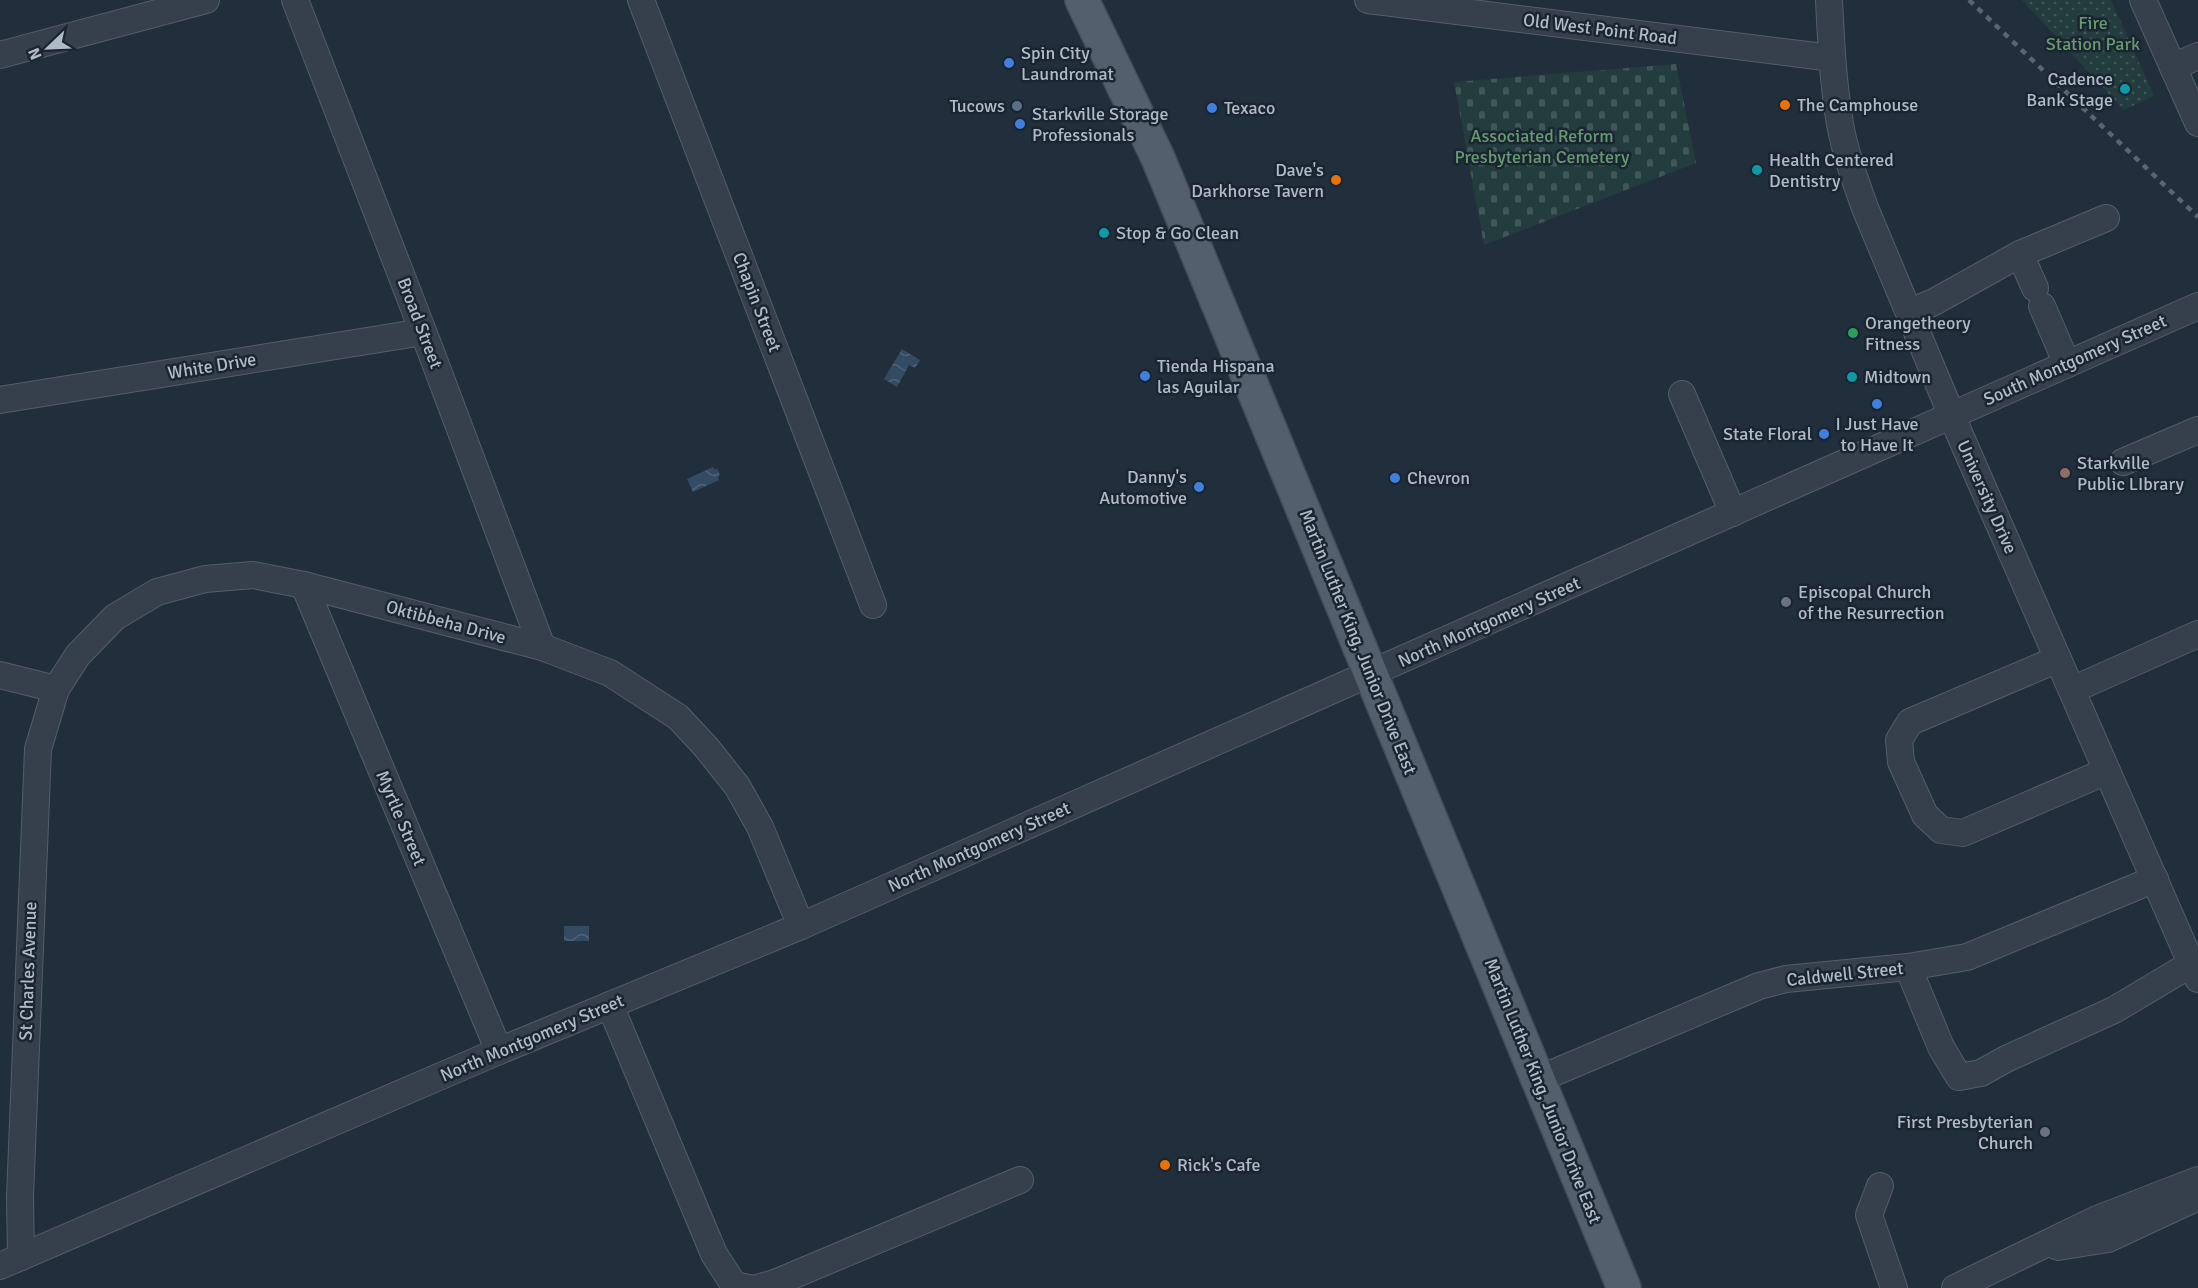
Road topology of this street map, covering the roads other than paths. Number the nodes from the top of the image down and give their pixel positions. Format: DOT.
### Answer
graph roads {
  1 [pos="206,0"];
  2 [pos="296,0"];
  3 [pos="641,0"];
  4 [pos="1082,0"];
  5 [pos="1368,0"];
  6 [pos="2143,0"];
  7 [pos="1425,4"];
  8 [pos="1830,11"];
  9 [pos="0,55"];
  10 [pos="2198,56"];
  11 [pos="1832,58"];
  12 [pos="2173,67"];
  13 [pos="2198,123"];
  14 [pos="2106,218"];
  15 [pos="2020,254"];
  16 [pos="2198,306"];
  17 [pos="1910,312"];
  18 [pos="423,332"];
  19 [pos="2067,364"];
  20 [pos="1682,394"];
  21 [pos="0,400"];
  22 [pos="1952,415"];
  23 [pos="2198,430"];
  24 [pos="2123,462"];
  25 [pos="1733,513"];
  26 [pos="304,585"];
  27 [pos="873,605"];
  28 [pos="2198,634"];
  29 [pos="542,647"];
  30 [pos="2058,659"];
  31 [pos="1372,674"];
  32 [pos="0,675"];
  33 [pos="56,689"];
  34 [pos="2072,690"];
  35 [pos="2107,771"];
  36 [pos="2155,879"];
  37 [pos="801,926"];
  38 [pos="2189,937"];
  39 [pos="1908,967"];
  40 [pos="2195,971"];
  41 [pos="610,1005"];
  42 [pos="499,1051"];
  43 [pos="1539,1079"];
  44 [pos="1020,1180"];
  45 [pos="2198,1180"];
  46 [pos="1880,1186"];
  47 [pos="2198,1197"];
  48 [pos="2028,1252"];
  49 [pos="10,1261"];
  50 [pos="749,1288"];
  51 [pos="757,1288"];
  52 [pos="1624,1288"];
  53 [pos="1894,1288"];
  54 [pos="1955,1288"];
  1 -- 9 [label="street"];
  2 -- 18 [label="street, Broad Street"];
  3 -- 27 [label="street, Chapin Street"];
  4 -- 31 [label="main road, Martin Luther King, Junior Drive East"];
  5 -- 7 [label="street, Old West Point Road"];
  6 -- 12 [label="street"];
  7 -- 11 [label="street, Old West Point Road"];
  8 -- 11 [label="street, University Drive"];
  10 -- 12 [label="street"];
  11 -- 17 [label="street, University Drive"];
  12 -- 13 [label="street"];
  14 -- 15 [label="street"];
  15 -- 17 [label="street"];
  15 -- 19 [label="street"];
  16 -- 19 [label="street, South Montgomery Street"];
  17 -- 22 [label="street, University Drive"];
  18 -- 21 [label="street, White Drive"];
  18 -- 29 [label="street, Broad Street"];
  19 -- 22 [label="street, South Montgomery Street"];
  20 -- 25 [label="street"];
  22 -- 25 [label="street, North Montgomery Street"];
  22 -- 30 [label="street, University Drive"];
  23 -- 24 [label="street"];
  25 -- 31 [label="street, North Montgomery Street"];
  26 -- 29 [label="street, Oktibbeha Drive"];
  26 -- 33 [label="street, Oktibbeha Drive"];
  26 -- 42 [label="street, Myrtle Street"];
  28 -- 34 [label="street"];
  29 -- 37 [label="street, Oktibbeha Drive"];
  30 -- 34 [label="street, University Drive"];
  30 -- 35 [label="street"];
  31 -- 37 [label="street, North Montgomery Street"];
  31 -- 43 [label="main road, Martin Luther King, Junior Drive East"];
  32 -- 33 [label="street"];
  33 -- 49 [label="street, St Charles Avenue"];
  34 -- 35 [label="street, University Drive"];
  35 -- 36 [label="street, University Drive"];
  36 -- 38 [label="street, University Drive"];
  36 -- 39 [label="street, Caldwell Street"];
  37 -- 41 [label="street, North Montgomery Street"];
  38 -- 40 [label="street, University Drive"];
  39 -- 40 [label="street"];
  39 -- 43 [label="street, Caldwell Street"];
  41 -- 42 [label="street, North Montgomery Street"];
  41 -- 50 [label="street"];
  42 -- 49 [label="street, North Montgomery Street"];
  43 -- 52 [label="main road, Martin Luther King, Junior Drive East"];
  44 -- 51 [label="street"];
  45 -- 48 [label="street"];
  46 -- 53 [label="street"];
  47 -- 48 [label="street"];
  48 -- 54 [label="street"];
}
